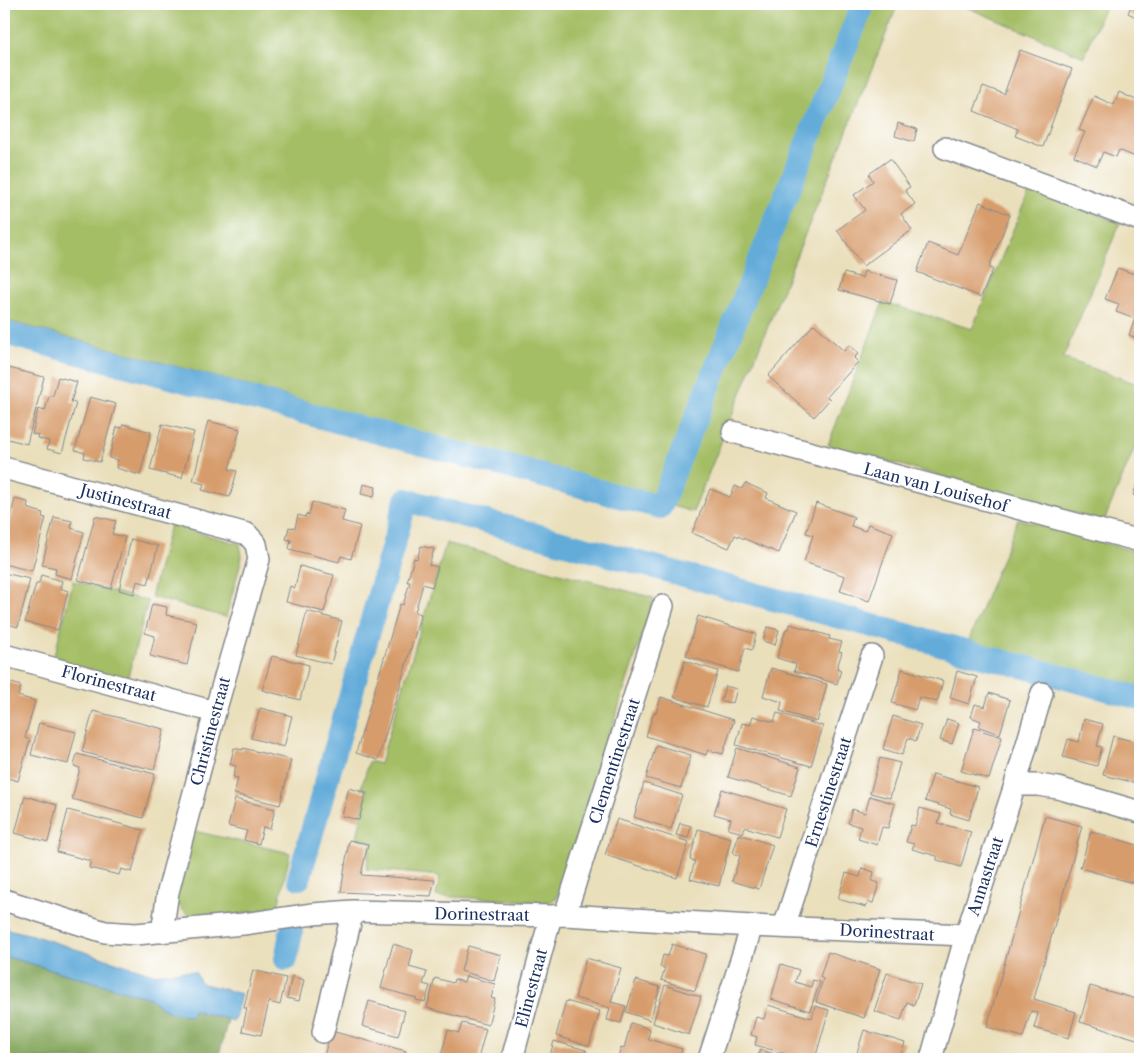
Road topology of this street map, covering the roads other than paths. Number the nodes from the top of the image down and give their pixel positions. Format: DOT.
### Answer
graph roads {
  1 [pos="946,148"];
  2 [pos="1140,220"];
  3 [pos="733,432"];
  4 [pos="4,468"];
  5 [pos="247,534"];
  6 [pos="1140,542"];
  7 [pos="663,606"];
  8 [pos="4,654"];
  9 [pos="872,656"];
  10 [pos="1042,693"];
  11 [pos="214,712"];
  12 [pos="1015,785"];
  13 [pos="1140,812"];
  14 [pos="4,900"];
  15 [pos="353,911"];
  16 [pos="558,916"];
  17 [pos="752,926"];
  18 [pos="784,927"];
  19 [pos="162,932"];
  20 [pos="966,935"];
  21 [pos="323,1032"];
  22 [pos="512,1059"];
  23 [pos="709,1059"];
  24 [pos="931,1059"];
  1 -- 2 [label="street"];
  3 -- 6 [label="street, Laan van Louisehof"];
  4 -- 5 [label="street, Justinestraat"];
  5 -- 11 [label="street, Christinestraat"];
  7 -- 16 [label="street, Clementinestraat"];
  8 -- 11 [label="street, Florinestraat"];
  9 -- 18 [label="street, Ernestinestraat"];
  10 -- 12 [label="street, Annastraat"];
  11 -- 19 [label="street, Christinestraat"];
  12 -- 13 [label="street"];
  12 -- 20 [label="street, Annastraat"];
  14 -- 19 [label="street, Dorinestraat"];
  15 -- 16 [label="street, Dorinestraat"];
  15 -- 19 [label="street, Dorinestraat"];
  15 -- 21 [label="street"];
  16 -- 17 [label="street, Dorinestraat"];
  16 -- 22 [label="street, Elinestraat"];
  17 -- 18 [label="street, Dorinestraat"];
  17 -- 23 [label="street"];
  18 -- 20 [label="street, Dorinestraat"];
  20 -- 24 [label="street, Annastraat"];
}
